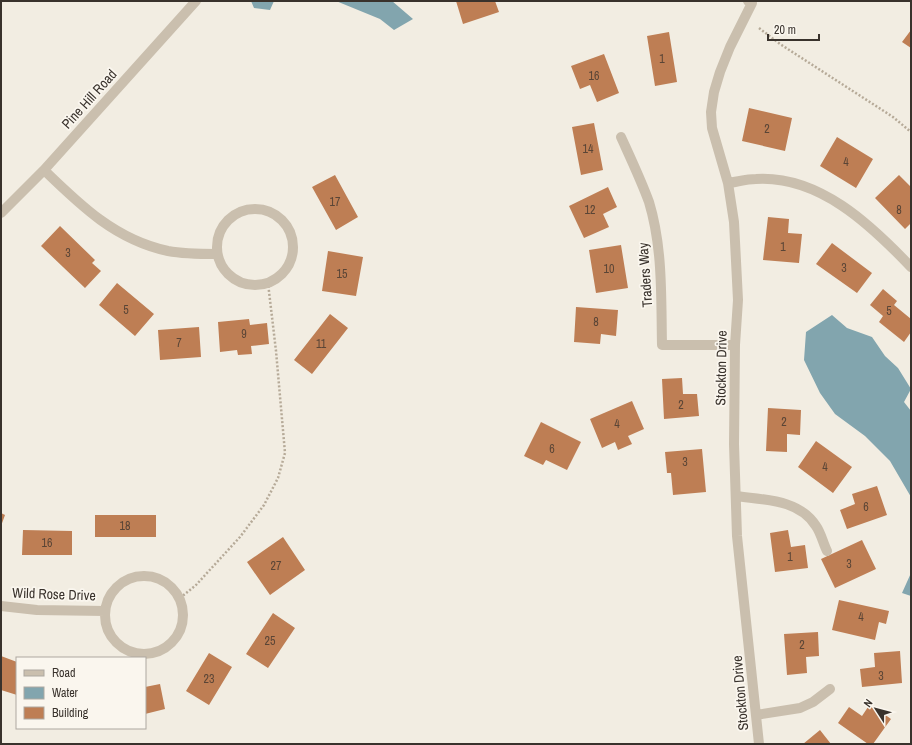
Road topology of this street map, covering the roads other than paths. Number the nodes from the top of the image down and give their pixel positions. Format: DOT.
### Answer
graph roads {
  1 [pos="196,1"];
  2 [pos="750,2"];
  3 [pos="621,138"];
  4 [pos="44,170"];
  5 [pos="728,183"];
  6 [pos="1,213"];
  7 [pos="218,254"];
  8 [pos="911,267"];
  9 [pos="735,345"];
  10 [pos="736,496"];
  11 [pos="827,551"];
  12 [pos="1,606"];
  13 [pos="105,610"];
  14 [pos="830,689"];
  15 [pos="756,715"];
  16 [pos="759,744"];
  1 -- 4 [label="street, Pine Hill Road"];
  2 -- 5 [label="street, Stockton Drive"];
  3 -- 9 [label="street, Traders Way"];
  4 -- 6 [label="street, Pine Hill Road"];
  4 -- 7 [label="street"];
  5 -- 8 [label="street"];
  5 -- 9 [label="street, Stockton Drive"];
  7 -- 7 [label="street"];
  9 -- 10 [label="street, Stockton Drive"];
  10 -- 11 [label="street"];
  10 -- 15 [label="street, Stockton Drive"];
  12 -- 13 [label="street, Wild Rose Drive"];
  13 -- 13 [label="street, Wild Rose Drive"];
  14 -- 15 [label="street"];
  15 -- 16 [label="street, Stockton Drive"];
}
